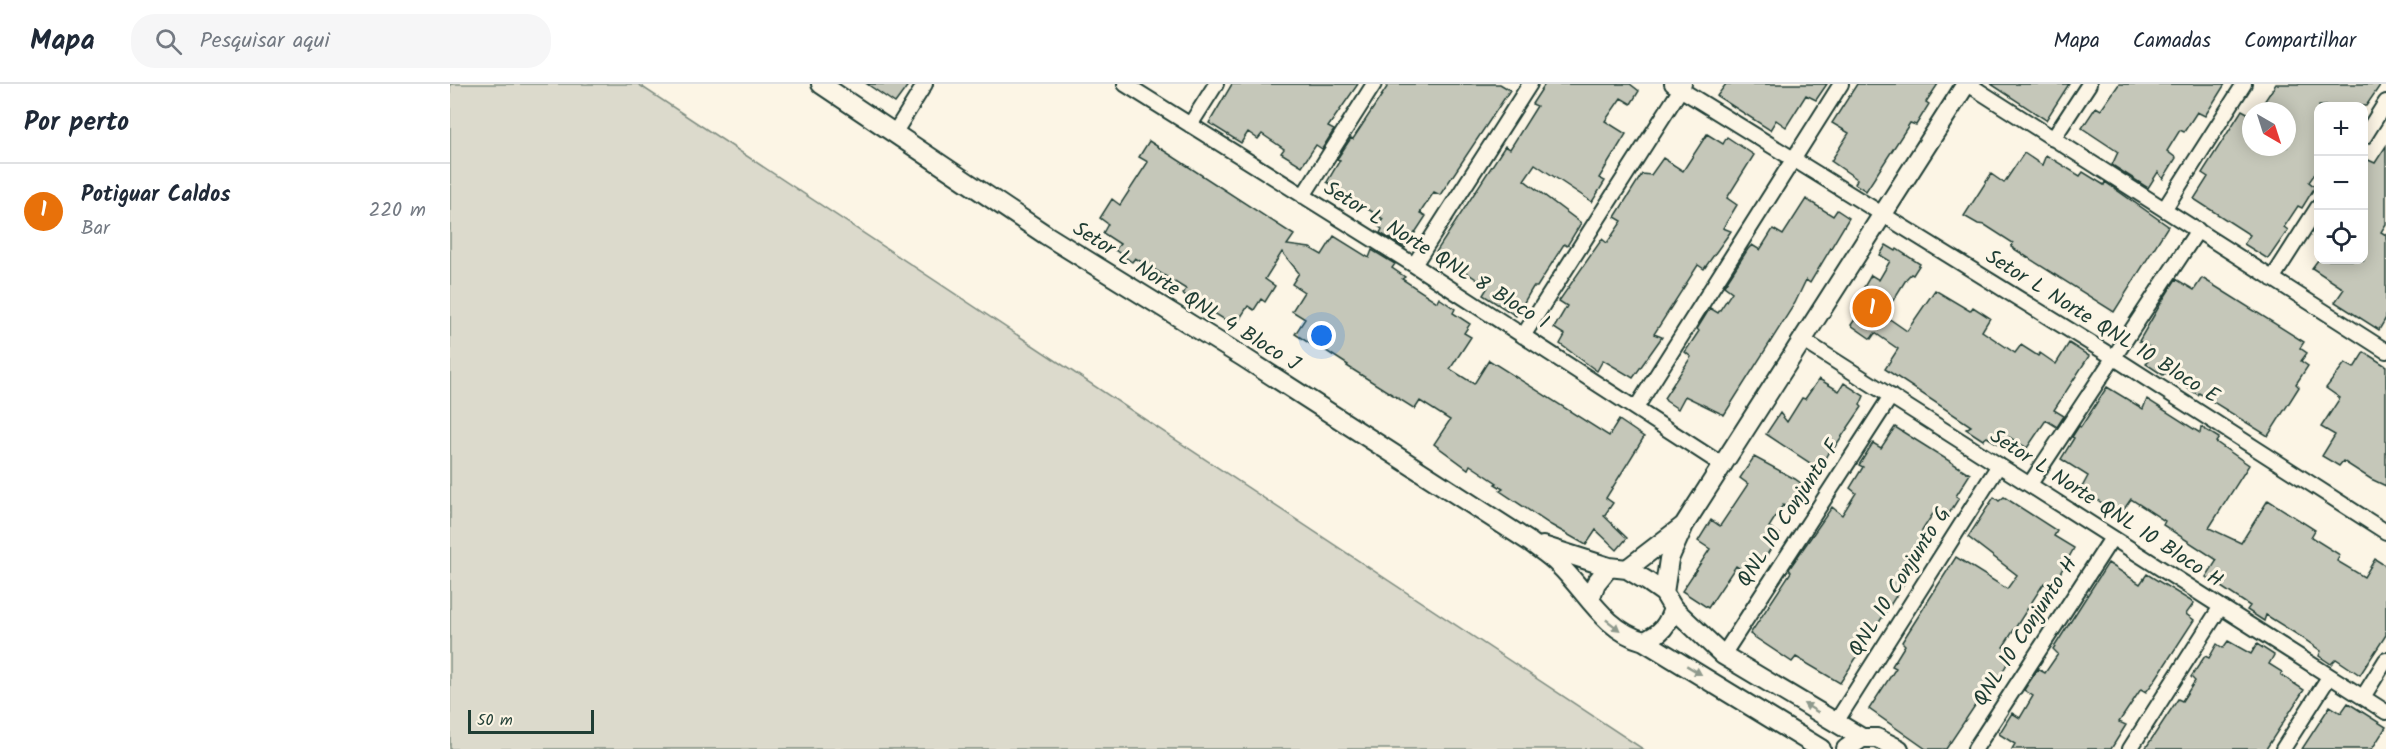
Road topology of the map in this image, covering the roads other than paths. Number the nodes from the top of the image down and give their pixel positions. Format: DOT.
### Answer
graph roads {
  1 [pos="821,84"];
  2 [pos="925,84"];
  3 [pos="1125,84"];
  4 [pos="1216,84"];
  5 [pos="1374,84"];
  6 [pos="1530,84"];
  7 [pos="1841,84"];
  8 [pos="1967,84"];
  9 [pos="2089,84"];
  10 [pos="2244,84"];
  11 [pos="1679,86"];
  12 [pos="2386,102"];
  13 [pos="1190,126"];
  14 [pos="2368,131"];
  15 [pos="895,132"];
  16 [pos="2053,139"];
  17 [pos="1793,159"];
  18 [pos="1303,196"];
  19 [pos="2165,208"];
  20 [pos="2317,210"];
  21 [pos="1884,215"];
  22 [pos="2198,230"];
  23 [pos="1414,265"];
  24 [pos="2272,279"];
  25 [pos="1523,336"];
  26 [pos="1804,341"];
  27 [pos="2386,351"];
  28 [pos="2113,357"];
  29 [pos="1891,396"];
  30 [pos="1636,408"];
  31 [pos="1999,465"];
  32 [pos="1724,466"];
  33 [pos="2030,484"];
  34 [pos="1684,525"];
  35 [pos="2386,532"];
  36 [pos="2112,538"];
  37 [pos="1530,542"];
  38 [pos="1618,568"];
  39 [pos="1590,599"];
  40 [pos="1669,600"];
  41 [pos="2220,608"];
  42 [pos="1644,641"];
  43 [pos="1723,656"];
  44 [pos="2386,660"];
  45 [pos="2329,677"];
  46 [pos="2363,697"];
  47 [pos="2386,712"];
  48 [pos="1836,722"];
  49 [pos="1862,738"];
  50 [pos="1821,749"];
  51 [pos="1846,749"];
  52 [pos="1899,749"];
  53 [pos="1975,749"];
  54 [pos="2130,749"];
  55 [pos="2283,749"];
  1 -- 15 [label="main road, Setor L Norte QNL 4 Bloco J"];
  2 -- 15 [label="street"];
  3 -- 13 [label="street, Setor L Norte QNL 8 Bloco I"];
  4 -- 13 [label="street"];
  5 -- 18 [label="street"];
  6 -- 23 [label="street"];
  7 -- 17 [label="street"];
  8 -- 16 [label="street"];
  8 -- 21 [label="main road"];
  9 -- 16 [label="street"];
  10 -- 19 [label="street"];
  11 -- 17 [label="street, Setor L Norte QNL 10 Bloco E"];
  11 -- 25 [label="street"];
  12 -- 14 [label="street"];
  13 -- 18 [label="street, Setor L Norte QNL 8 Bloco I"];
  15 -- 37 [label="main road, Setor L Norte QNL 4 Bloco J"];
  16 -- 19 [label="street"];
  17 -- 21 [label="street, Setor L Norte QNL 10 Bloco E"];
  17 -- 30 [label="street"];
  18 -- 23 [label="street, Setor L Norte QNL 8 Bloco I"];
  19 -- 22 [label="street"];
  20 -- 24 [label="street"];
  21 -- 26 [label="main road"];
  21 -- 28 [label="street, Setor L Norte QNL 10 Bloco E"];
  22 -- 24 [label="street"];
  22 -- 28 [label="street"];
  23 -- 25 [label="street, Setor L Norte QNL 8 Bloco I"];
  24 -- 27 [label="street"];
  25 -- 30 [label="street, Setor L Norte QNL 8 Bloco I"];
  26 -- 29 [label="street, Setor L Norte QNL 10 Bloco H"];
  26 -- 32 [label="main road"];
  28 -- 33 [label="street"];
  28 -- 35 [label="street, Setor L Norte QNL 10 Bloco E"];
  29 -- 31 [label="street, Setor L Norte QNL 10 Bloco H"];
  29 -- 43 [label="street, QNL 10 Conjunto F"];
  30 -- 32 [label="street, Setor L Norte QNL 8 Bloco I"];
  31 -- 33 [label="street, Setor L Norte QNL 10 Bloco H"];
  31 -- 48 [label="street, QNL 10 Conjunto G"];
  32 -- 34 [label="main road"];
  33 -- 36 [label="street, Setor L Norte QNL 10 Bloco H"];
  34 -- 38 [label="main road"];
  34 -- 40 [label="main road"];
  36 -- 41 [label="street, Setor L Norte QNL 10 Bloco H"];
  36 -- 53 [label="street, QNL 10 Conjunto H"];
  37 -- 38 [label="main road"];
  37 -- 39 [label="main road"];
  38 -- 39 [label="main road"];
  38 -- 40 [label="main road"];
  39 -- 42 [label="main road, one-way"];
  40 -- 42 [label="main road"];
  40 -- 43 [label="main road"];
  41 -- 45 [label="street, Setor L Norte QNL 10 Bloco H"];
  41 -- 54 [label="street"];
  42 -- 50 [label="main road, one-way"];
  48 -- 43 [label="main road, one-way"];
  44 -- 46 [label="street"];
  45 -- 46 [label="street, Setor L Norte QNL 10 Bloco H"];
  45 -- 55 [label="street"];
  46 -- 47 [label="street, Setor L Norte QNL 10 Bloco H"];
  48 -- 49 [label="main road"];
  49 -- 51 [label="main road"];
  49 -- 52 [label="main road"];
}
